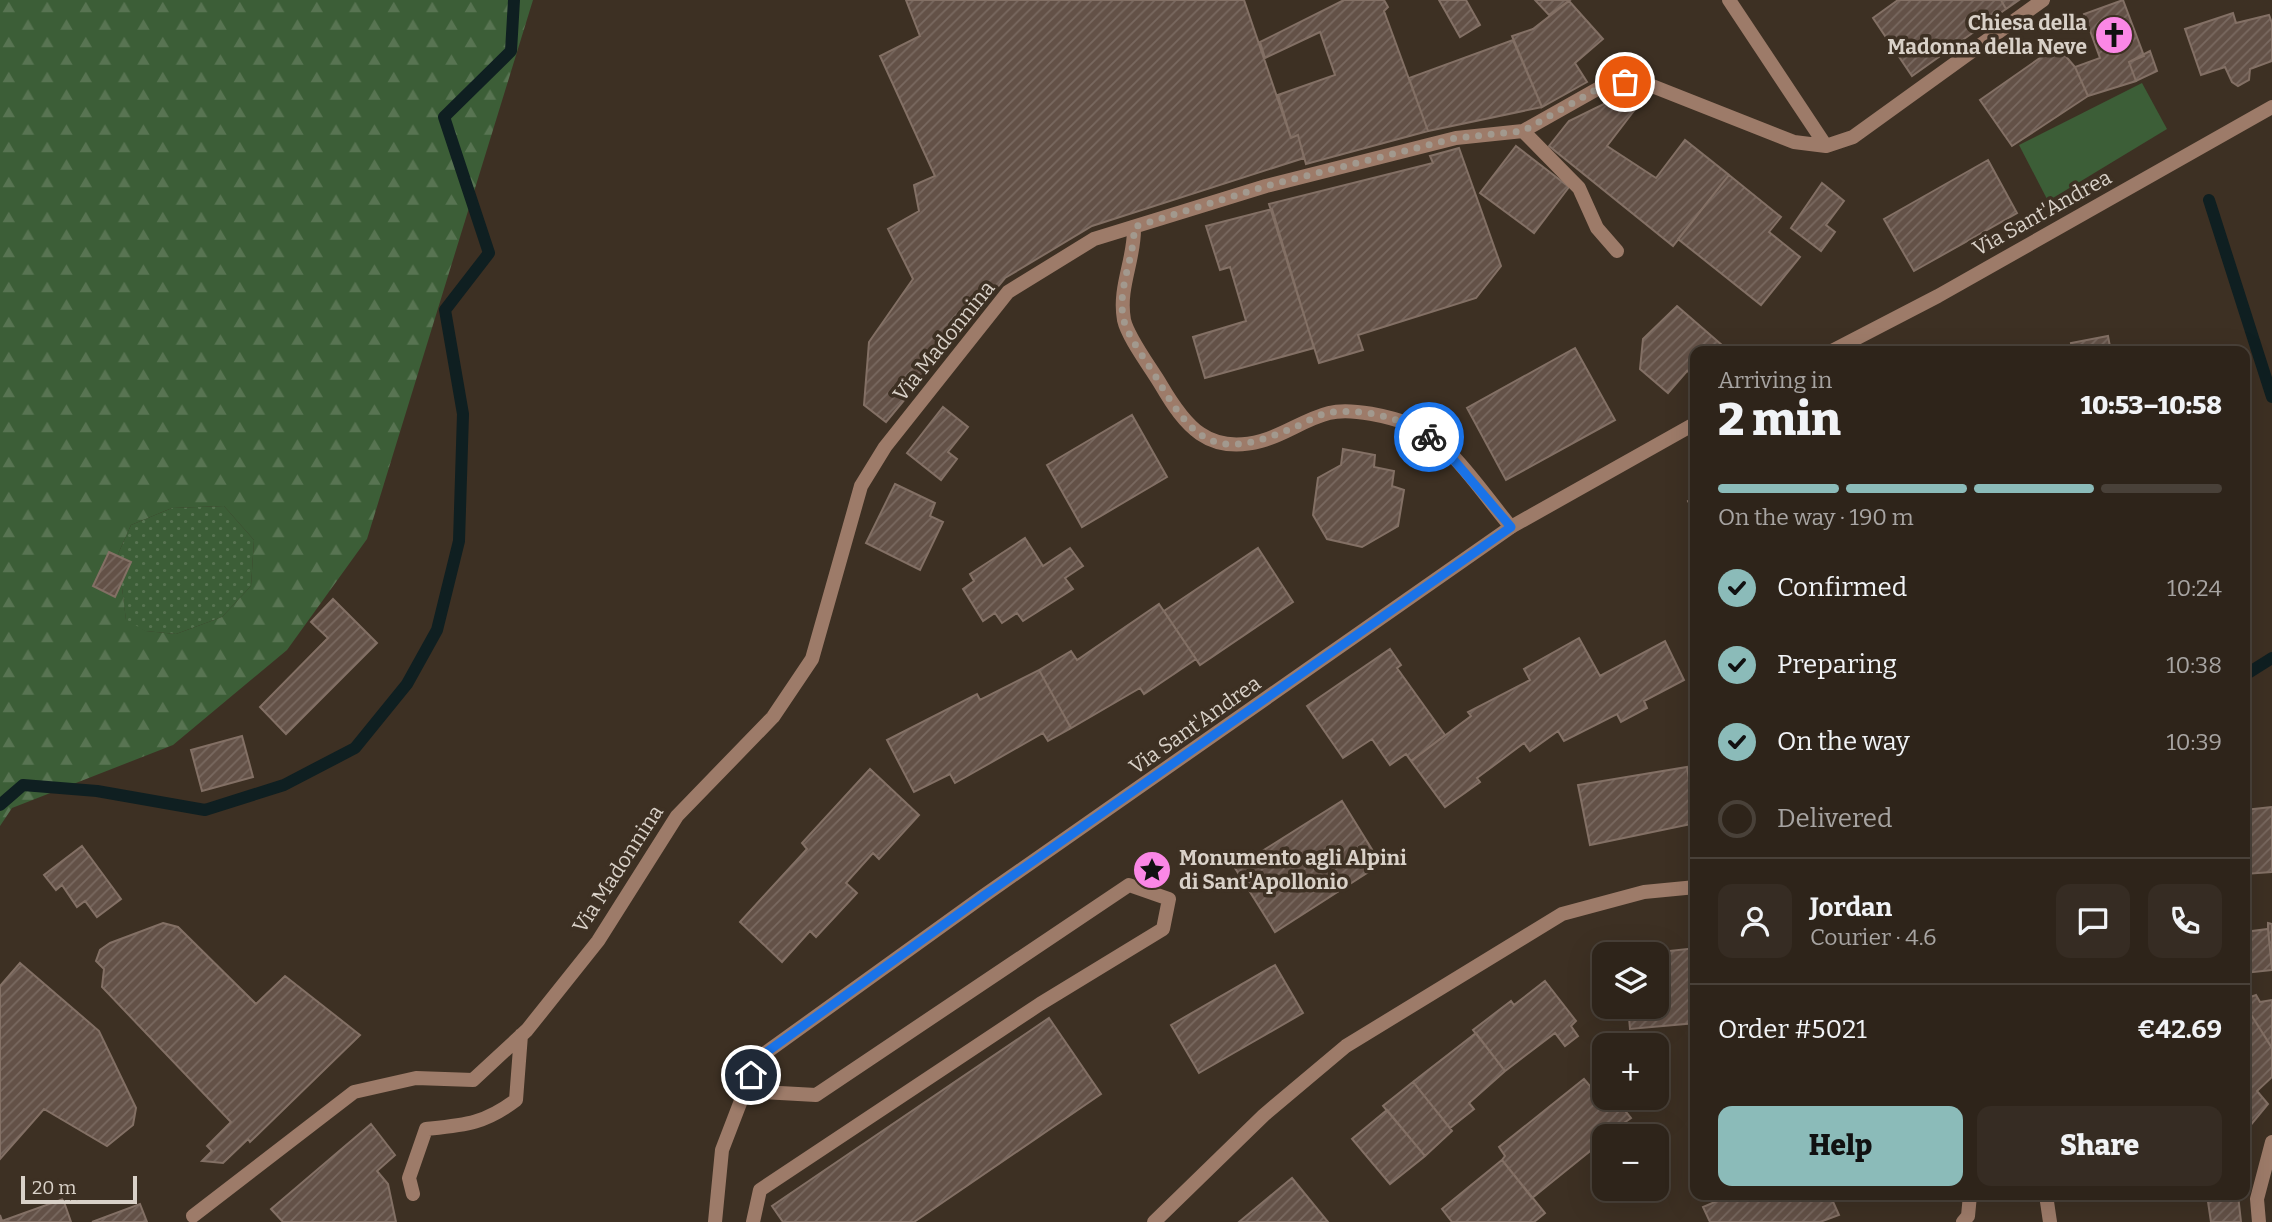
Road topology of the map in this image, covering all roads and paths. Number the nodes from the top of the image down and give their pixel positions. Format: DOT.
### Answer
graph roads {
  1 [pos="1729,0"];
  2 [pos="2043,0"];
  3 [pos="2272,107"];
  4 [pos="1523,131"];
  5 [pos="1826,146"];
  6 [pos="1134,227"];
  7 [pos="1617,251"];
  8 [pos="1842,346"];
  9 [pos="1690,426"];
  10 [pos="1511,527"];
  11 [pos="1690,888"];
  12 [pos="521,1035"];
  13 [pos="745,1091"];
  14 [pos="2272,1142"];
  15 [pos="413,1194"];
  16 [pos="1970,1200"];
  17 [pos="2046,1200"];
  18 [pos="193,1216"];
  19 [pos="2048,1219"];
  20 [pos="715,1222"];
  21 [pos="753,1222"];
  22 [pos="1154,1222"];
  23 [pos="1964,1222"];
  24 [pos="2259,1222"];
  1 -- 5 [label="street"];
  2 -- 5 [label="street, Via Madonnina"];
  3 -- 8 [label="street, Via Sant'Andrea"];
  4 -- 5 [label="street, Via Madonnina"];
  4 -- 6 [label="street, Via Madonnina"];
  4 -- 7 [label="street"];
  6 -- 10 [label="street"];
  6 -- 12 [label="street, Via Madonnina"];
  9 -- 10 [label="street, Via Sant'Andrea"];
  10 -- 13 [label="street, Via Sant'Andrea"];
  11 -- 22 [label="street"];
  12 -- 15 [label="street"];
  12 -- 18 [label="street, Via Madonnina"];
  13 -- 20 [label="street, Via Sant'Andrea"];
  13 -- 21 [label="street"];
  14 -- 24 [label="street"];
  16 -- 23 [label="street"];
  17 -- 19 [label="street"];
}
